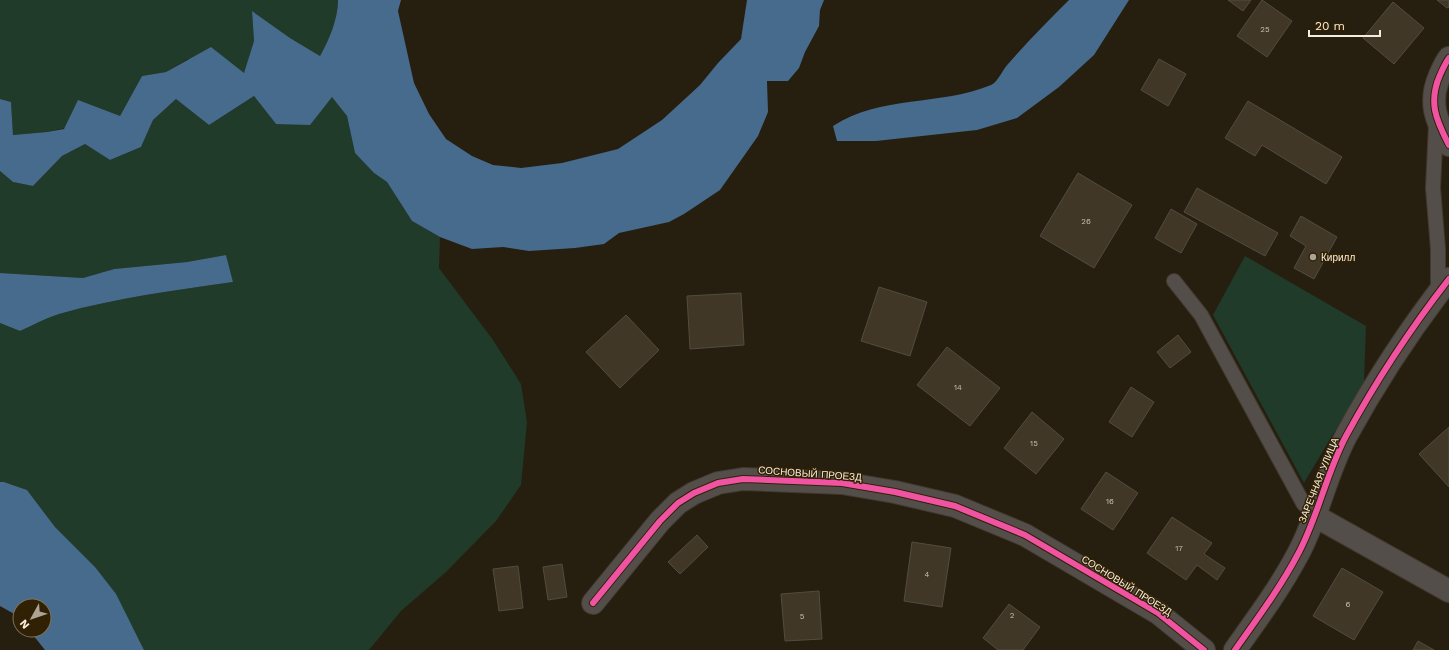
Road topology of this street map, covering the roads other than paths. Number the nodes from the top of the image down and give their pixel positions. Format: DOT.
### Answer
graph roads {
  1 [pos="1449,58"];
  2 [pos="1436,118"];
  3 [pos="1449,144"];
  4 [pos="1174,281"];
  5 [pos="1443,287"];
  6 [pos="1315,516"];
  7 [pos="1449,592"];
  8 [pos="593,603"];
  9 [pos="1204,650"];
  10 [pos="1235,650"];
  1 -- 2 [label="street"];
  2 -- 3 [label="street"];
  2 -- 5 [label="lane"];
  4 -- 6 [label="lane"];
  5 -- 6 [label="street, ЗАРЕЧНАЯ УЛИЦА"];
  6 -- 7 [label="street"];
  6 -- 10 [label="street, ЗАРЕЧНАЯ УЛИЦА"];
  8 -- 9 [label="street, СОСНОВЫЙ ПРОЕЗД"];
}
